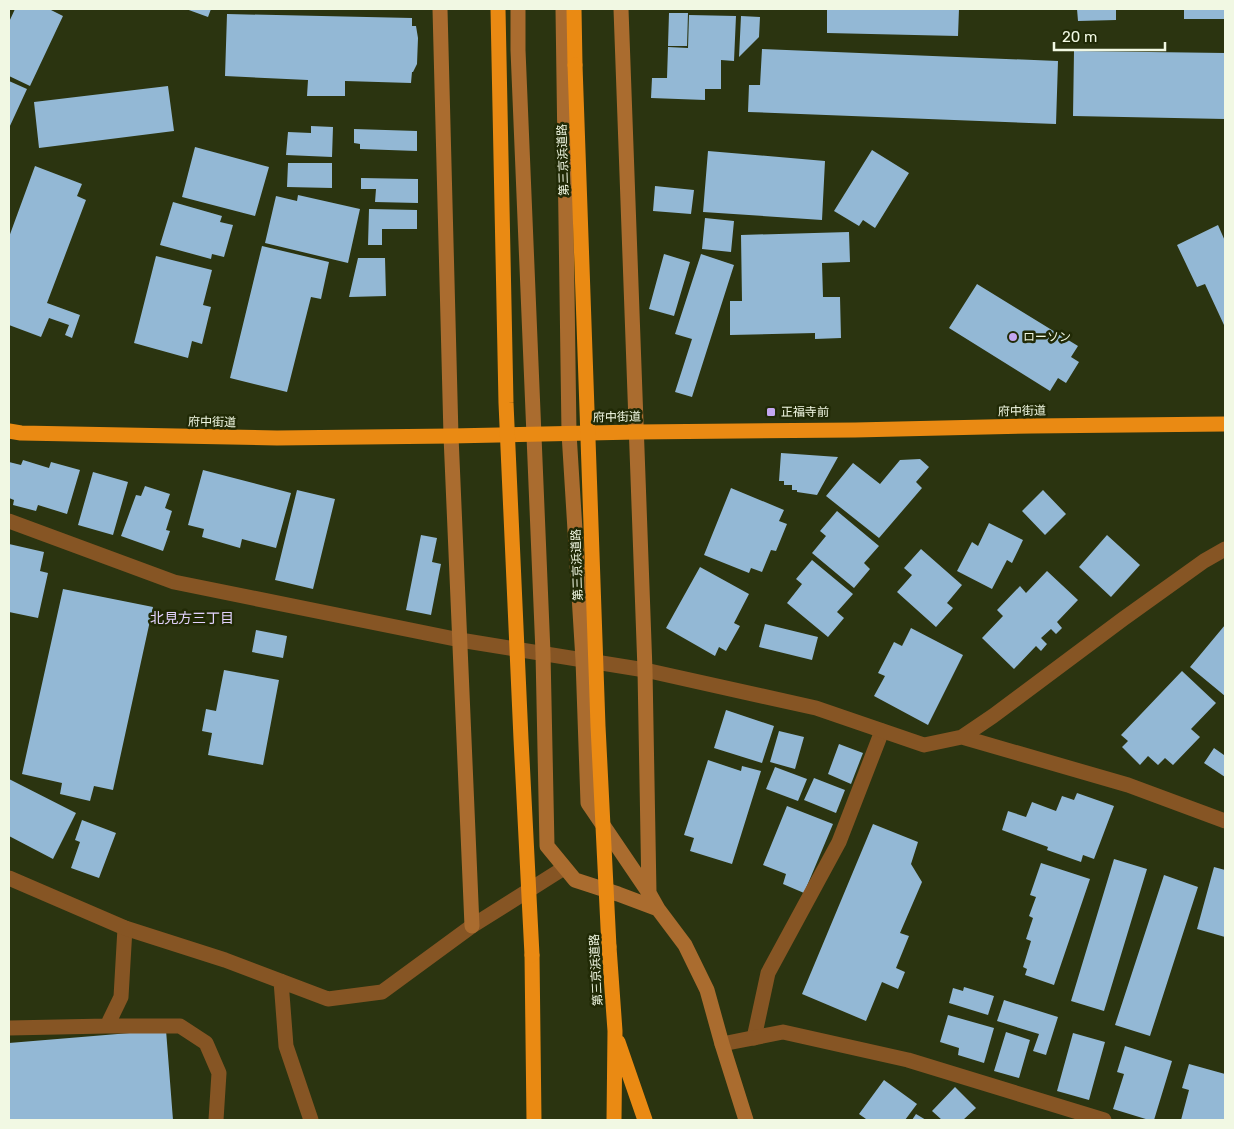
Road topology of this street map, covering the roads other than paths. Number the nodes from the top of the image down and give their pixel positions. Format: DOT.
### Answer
graph roads {
  1 [pos="440,9"];
  2 [pos="498,9"];
  3 [pos="518,9"];
  4 [pos="563,9"];
  5 [pos="574,9"];
  6 [pos="621,9"];
  7 [pos="1225,424"];
  8 [pos="9,431"];
  9 [pos="636,432"];
  10 [pos="569,433"];
  11 [pos="533,435"];
  12 [pos="451,436"];
  13 [pos="9,521"];
  14 [pos="1225,549"];
  15 [pos="460,640"];
  16 [pos="543,653"];
  17 [pos="583,660"];
  18 [pos="645,670"];
  19 [pos="882,730"];
  20 [pos="962,737"];
  21 [pos="1225,821"];
  22 [pos="564,868"];
  23 [pos="9,878"];
  24 [pos="649,893"];
  25 [pos="658,909"];
  26 [pos="472,926"];
  27 [pos="125,928"];
  28 [pos="281,981"];
  29 [pos="107,1026"];
  30 [pos="9,1028"];
  31 [pos="614,1031"];
  32 [pos="754,1038"];
  33 [pos="722,1044"];
  34 [pos="216,1120"];
  35 [pos="311,1120"];
  36 [pos="534,1120"];
  37 [pos="614,1120"];
  38 [pos="645,1120"];
  39 [pos="746,1120"];
  40 [pos="1104,1120"];
  1 -- 12 [label="street"];
  2 -- 36 [label="highway, bridge"];
  3 -- 11 [label="street"];
  4 -- 10 [label="street"];
  5 -- 31 [label="highway, 第三京浜道路, bridge"];
  6 -- 9 [label="street"];
  7 -- 9 [label="highway, 府中街道"];
  8 -- 12 [label="highway, 府中街道"];
  9 -- 10 [label="highway, 府中街道"];
  9 -- 18 [label="street"];
  10 -- 11 [label="highway, 府中街道"];
  10 -- 17 [label="street"];
  11 -- 12 [label="highway, 府中街道"];
  11 -- 16 [label="street"];
  12 -- 15 [label="street"];
  13 -- 15 [label="street"];
  14 -- 20 [label="street"];
  15 -- 16 [label="street"];
  15 -- 26 [label="street"];
  16 -- 17 [label="street"];
  16 -- 22 [label="street"];
  17 -- 18 [label="street"];
  17 -- 24 [label="street"];
  18 -- 19 [label="street"];
  18 -- 24 [label="street"];
  19 -- 20 [label="street"];
  19 -- 32 [label="street"];
  20 -- 21 [label="street"];
  22 -- 25 [label="street"];
  22 -- 26 [label="street"];
  23 -- 27 [label="street"];
  24 -- 25 [label="street"];
  25 -- 33 [label="street"];
  26 -- 28 [label="street"];
  27 -- 28 [label="street"];
  27 -- 29 [label="street"];
  28 -- 35 [label="street"];
  29 -- 30 [label="street"];
  29 -- 34 [label="street"];
  31 -- 37 [label="highway, 第三京浜道路"];
  31 -- 38 [label="highway"];
  32 -- 33 [label="street"];
  32 -- 40 [label="street"];
  33 -- 39 [label="street"];
}
